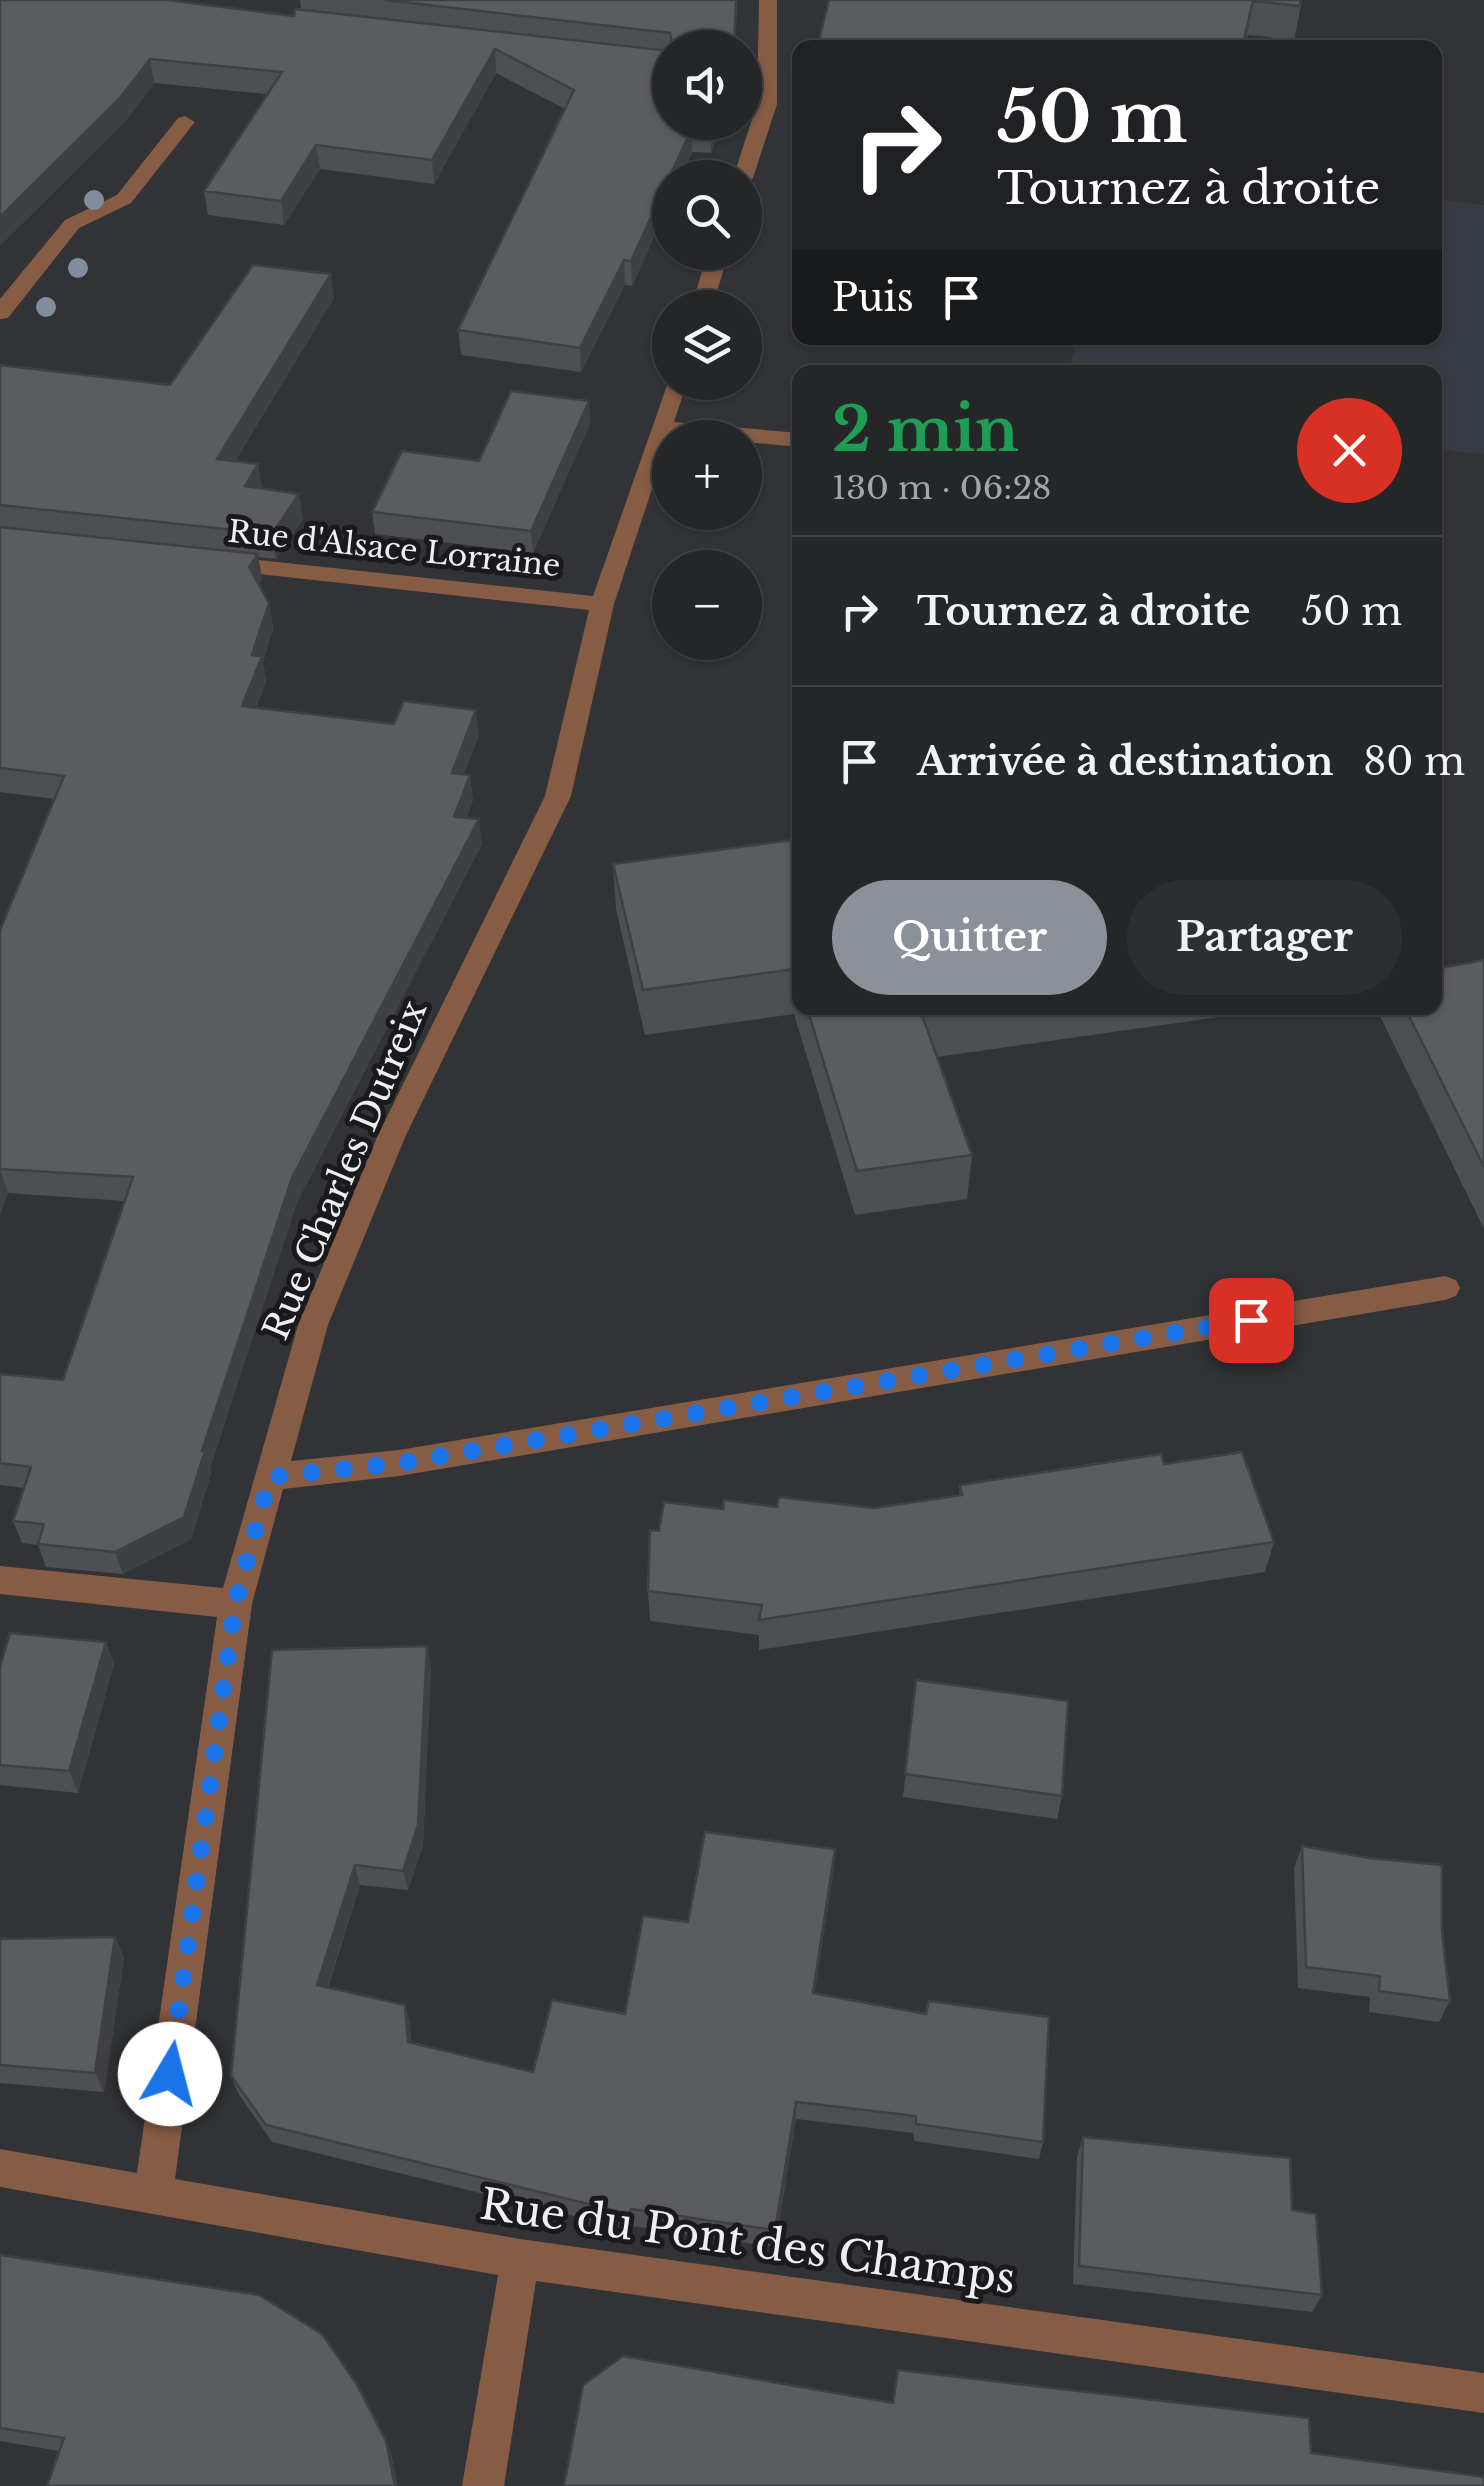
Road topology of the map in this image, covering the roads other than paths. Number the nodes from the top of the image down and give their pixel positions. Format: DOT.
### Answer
graph roads {
  1 [pos="768,0"];
  2 [pos="762,77"];
  3 [pos="770,78"];
  4 [pos="185,122"];
  5 [pos="749,160"];
  6 [pos="0,313"];
  7 [pos="762,436"];
  8 [pos="792,439"];
  9 [pos="652,454"];
  10 [pos="194,560"];
  11 [pos="602,604"];
  12 [pos="1445,1288"];
  13 [pos="270,1477"];
  14 [pos="0,1580"];
  15 [pos="235,1604"];
  16 [pos="0,2168"];
  17 [pos="154,2192"];
  18 [pos="520,2259"];
  19 [pos="1484,2393"];
  20 [pos="483,2486"];
  1 -- 3 [label="street"];
  2 -- 3 [label="street"];
  3 -- 5 [label="street"];
  4 -- 6 [label="street"];
  7 -- 8 [label="street"];
  9 -- 11 [label="street, Rue Charles Dutreix"];
  10 -- 11 [label="street, Rue d'Alsace Lorraine"];
  11 -- 13 [label="street, Rue Charles Dutreix"];
  12 -- 13 [label="street"];
  13 -- 15 [label="street, Rue Charles Dutreix"];
  14 -- 15 [label="street"];
  15 -- 17 [label="street, Rue Charles Dutreix"];
  16 -- 17 [label="street, Rue du Pont des Champs"];
  17 -- 18 [label="street, Rue du Pont des Champs"];
  18 -- 19 [label="street, Rue du Pont des Champs"];
  18 -- 20 [label="street"];
}
